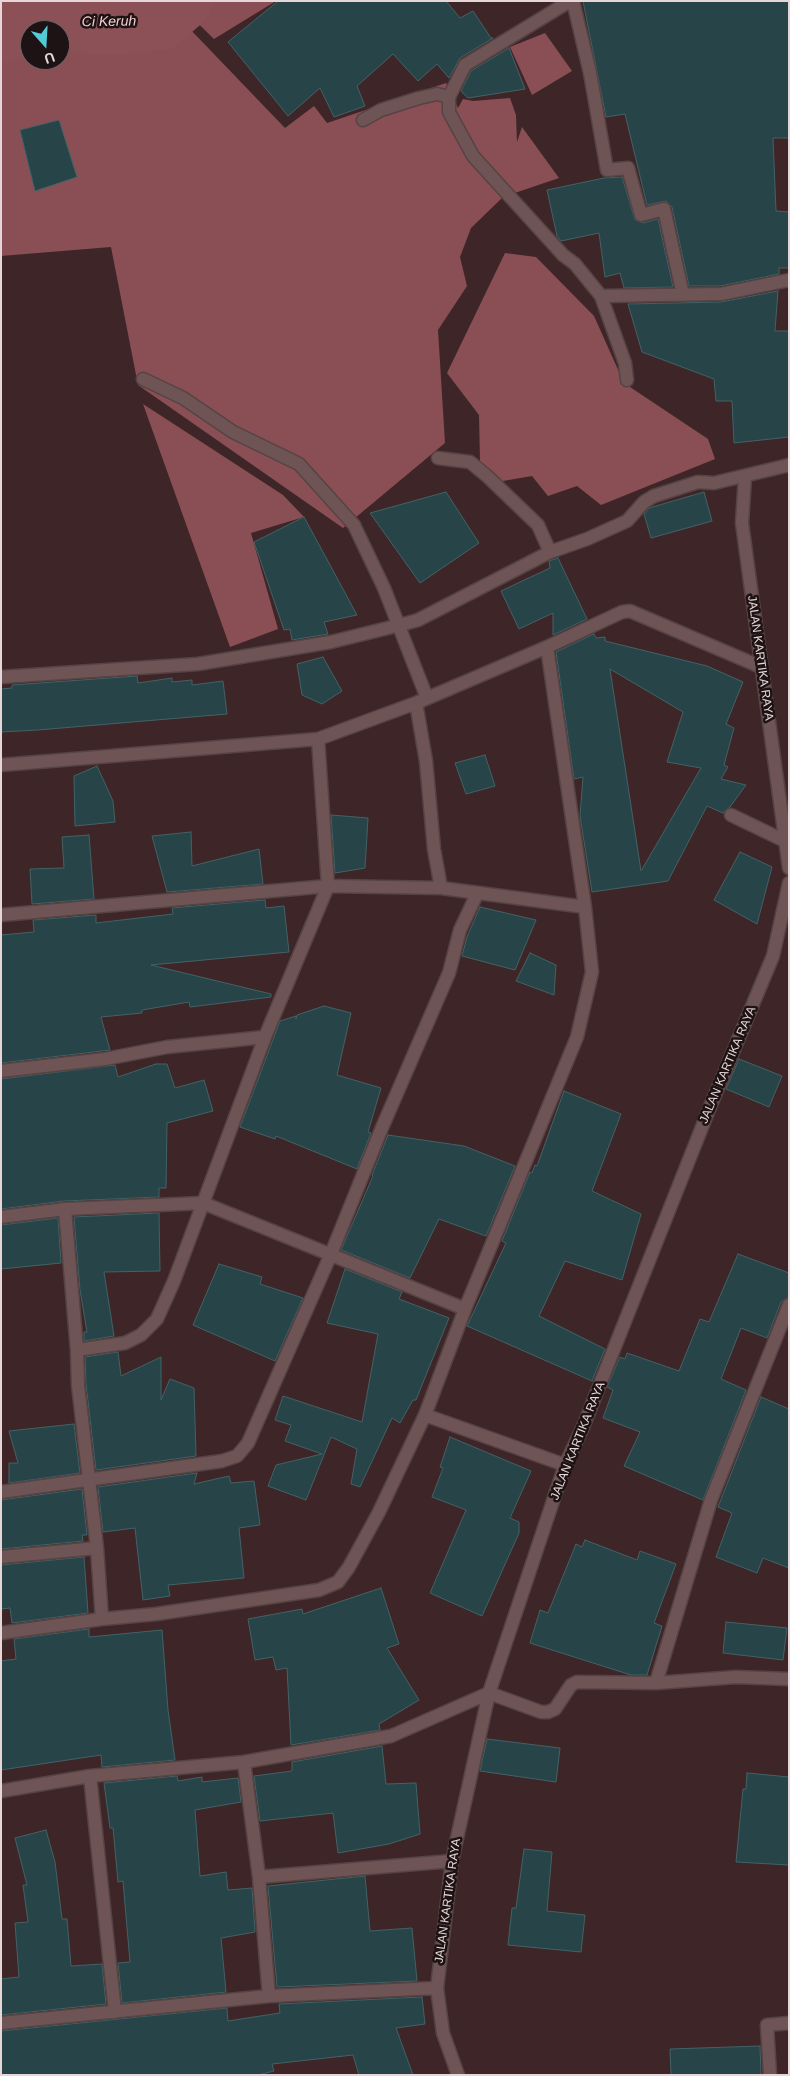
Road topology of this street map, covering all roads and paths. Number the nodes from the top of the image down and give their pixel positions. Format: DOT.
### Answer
graph roads {
  1 [pos="571,1"];
  2 [pos="449,97"];
  3 [pos="363,120"];
  4 [pos="789,280"];
  5 [pos="682,295"];
  6 [pos="601,296"];
  7 [pos="143,380"];
  8 [pos="627,380"];
  9 [pos="438,458"];
  10 [pos="789,465"];
  11 [pos="745,477"];
  12 [pos="550,552"];
  13 [pos="397,620"];
  14 [pos="547,647"];
  15 [pos="761,666"];
  16 [pos="1,677"];
  17 [pos="422,701"];
  18 [pos="318,739"];
  19 [pos="1,765"];
  20 [pos="731,815"];
  21 [pos="787,841"];
  22 [pos="789,868"];
  23 [pos="789,883"];
  24 [pos="328,886"];
  25 [pos="441,888"];
  26 [pos="477,894"];
  27 [pos="585,907"];
  28 [pos="1,915"];
  29 [pos="265,1037"];
  30 [pos="1,1071"];
  31 [pos="203,1203"];
  32 [pos="65,1210"];
  33 [pos="1,1217"];
  34 [pos="331,1254"];
  35 [pos="789,1305"];
  36 [pos="465,1308"];
  37 [pos="77,1350"];
  38 [pos="425,1415"];
  39 [pos="565,1466"];
  40 [pos="89,1481"];
  41 [pos="1,1492"];
  42 [pos="97,1548"];
  43 [pos="1,1557"];
  44 [pos="102,1618"];
  45 [pos="1,1633"];
  46 [pos="789,1679"];
  47 [pos="656,1683"];
  48 [pos="489,1693"];
  49 [pos="244,1762"];
  50 [pos="90,1776"];
  51 [pos="1,1791"];
  52 [pos="452,1860"];
  53 [pos="259,1877"];
  54 [pos="437,1988"];
  55 [pos="269,1996"];
  56 [pos="115,2012"];
  57 [pos="1,2023"];
  58 [pos="789,2024"];
  59 [pos="458,2075"];
  60 [pos="770,2075"];
  1 -- 2 [label="street"];
  1 -- 5 [label="street"];
  2 -- 3 [label="street"];
  2 -- 6 [label="street"];
  4 -- 5 [label="street"];
  5 -- 6 [label="street"];
  6 -- 8 [label="street"];
  7 -- 13 [label="street"];
  9 -- 12 [label="street"];
  10 -- 11 [label="street"];
  11 -- 12 [label="street"];
  11 -- 15 [label="street, JALAN KARTIKA RAYA"];
  12 -- 13 [label="street"];
  13 -- 16 [label="street"];
  13 -- 17 [label="street"];
  14 -- 15 [label="street"];
  14 -- 17 [label="street"];
  14 -- 27 [label="street"];
  15 -- 21 [label="street, JALAN KARTIKA RAYA"];
  17 -- 18 [label="street"];
  17 -- 25 [label="street"];
  18 -- 19 [label="street"];
  18 -- 24 [label="street"];
  20 -- 21 [label="street"];
  21 -- 22 [label="street, JALAN KARTIKA RAYA"];
  23 -- 39 [label="street, JALAN KARTIKA RAYA"];
  24 -- 25 [label="street"];
  24 -- 28 [label="street"];
  24 -- 29 [label="street"];
  25 -- 26 [label="street"];
  26 -- 27 [label="street"];
  26 -- 34 [label="street"];
  27 -- 36 [label="street"];
  29 -- 30 [label="street"];
  29 -- 31 [label="street"];
  31 -- 32 [label="street"];
  31 -- 34 [label="street"];
  31 -- 37 [label="street"];
  32 -- 33 [label="street"];
  32 -- 37 [label="street"];
  34 -- 36 [label="street"];
  34 -- 40 [label="street"];
  35 -- 47 [label="street"];
  36 -- 38 [label="street"];
  37 -- 40 [label="street"];
  38 -- 39 [label="street"];
  38 -- 44 [label="street"];
  39 -- 48 [label="street, JALAN KARTIKA RAYA"];
  40 -- 41 [label="street"];
  40 -- 42 [label="street"];
  42 -- 43 [label="street"];
  42 -- 44 [label="street"];
  44 -- 45 [label="street"];
  46 -- 47 [label="street"];
  47 -- 48 [label="street"];
  48 -- 49 [label="street"];
  48 -- 52 [label="street, JALAN KARTIKA RAYA"];
  49 -- 50 [label="street"];
  49 -- 53 [label="street"];
  50 -- 51 [label="street"];
  50 -- 56 [label="street"];
  52 -- 53 [label="street"];
  52 -- 54 [label="street, JALAN KARTIKA RAYA"];
  53 -- 55 [label="street"];
  54 -- 55 [label="street"];
  54 -- 59 [label="street, JALAN KARTIKA RAYA"];
  55 -- 56 [label="street"];
  56 -- 57 [label="street"];
  58 -- 60 [label="street"];
}
